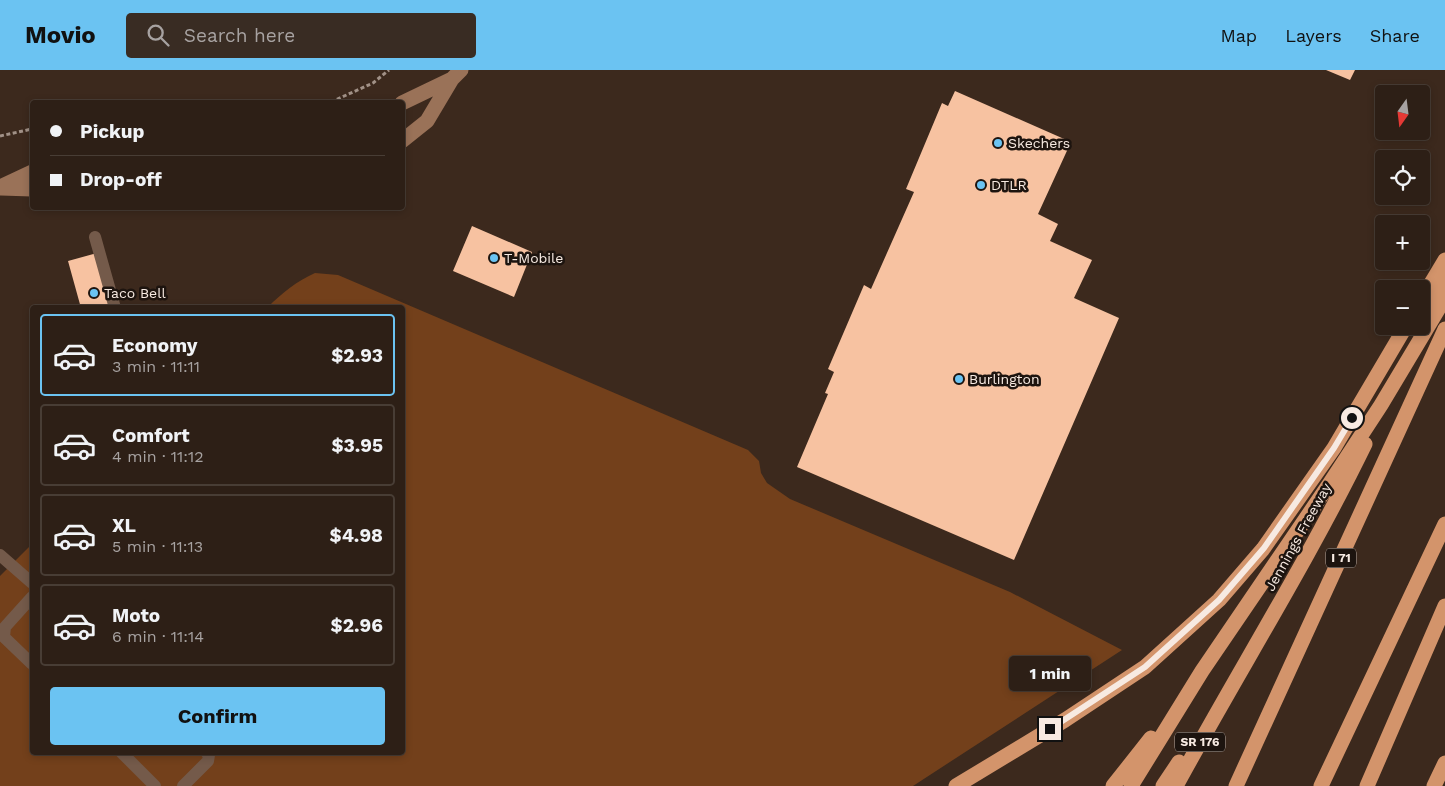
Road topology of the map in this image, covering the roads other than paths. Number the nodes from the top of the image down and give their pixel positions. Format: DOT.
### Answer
graph roads {
  1 [pos="456,75"];
  2 [pos="405,100"];
  3 [pos="405,139"];
  4 [pos="30,173"];
  5 [pos="0,187"];
  6 [pos="30,188"];
  7 [pos="95,237"];
  8 [pos="1445,260"];
  9 [pos="1445,280"];
  10 [pos="1430,285"];
  11 [pos="1445,298"];
  12 [pos="114,305"];
  13 [pos="1445,329"];
  14 [pos="1401,335"];
  15 [pos="1445,524"];
  16 [pos="0,555"];
  17 [pos="30,581"];
  18 [pos="30,598"];
  19 [pos="1445,606"];
  20 [pos="30,662"];
  21 [pos="1202,671"];
  22 [pos="1224,697"];
  23 [pos="124,755"];
  24 [pos="210,755"];
  25 [pos="1445,762"];
  26 [pos="155,786"];
  27 [pos="183,786"];
  28 [pos="956,786"];
  29 [pos="1114,786"];
  30 [pos="1131,786"];
  31 [pos="1163,786"];
  32 [pos="1176,786"];
  33 [pos="1236,786"];
  34 [pos="1321,786"];
  35 [pos="1367,786"];
  36 [pos="1434,786"];
  1 -- 2 [label="street"];
  1 -- 3 [label="street"];
  4 -- 5 [label="street"];
  5 -- 6 [label="street"];
  7 -- 12 [label="lane"];
  8 -- 10 [label="highway"];
  9 -- 22 [label="highway, Jennings Freeway / SR 176"];
  11 -- 21 [label="highway"];
  13 -- 33 [label="highway, I 71"];
  14 -- 28 [label="highway"];
  15 -- 34 [label="highway"];
  16 -- 17 [label="lane"];
  18 -- 20 [label="lane"];
  19 -- 35 [label="highway"];
  21 -- 29 [label="highway"];
  21 -- 30 [label="highway"];
  22 -- 31 [label="highway"];
  22 -- 32 [label="highway, SR 176"];
  23 -- 26 [label="lane"];
  24 -- 27 [label="lane"];
  25 -- 36 [label="highway"];
}
